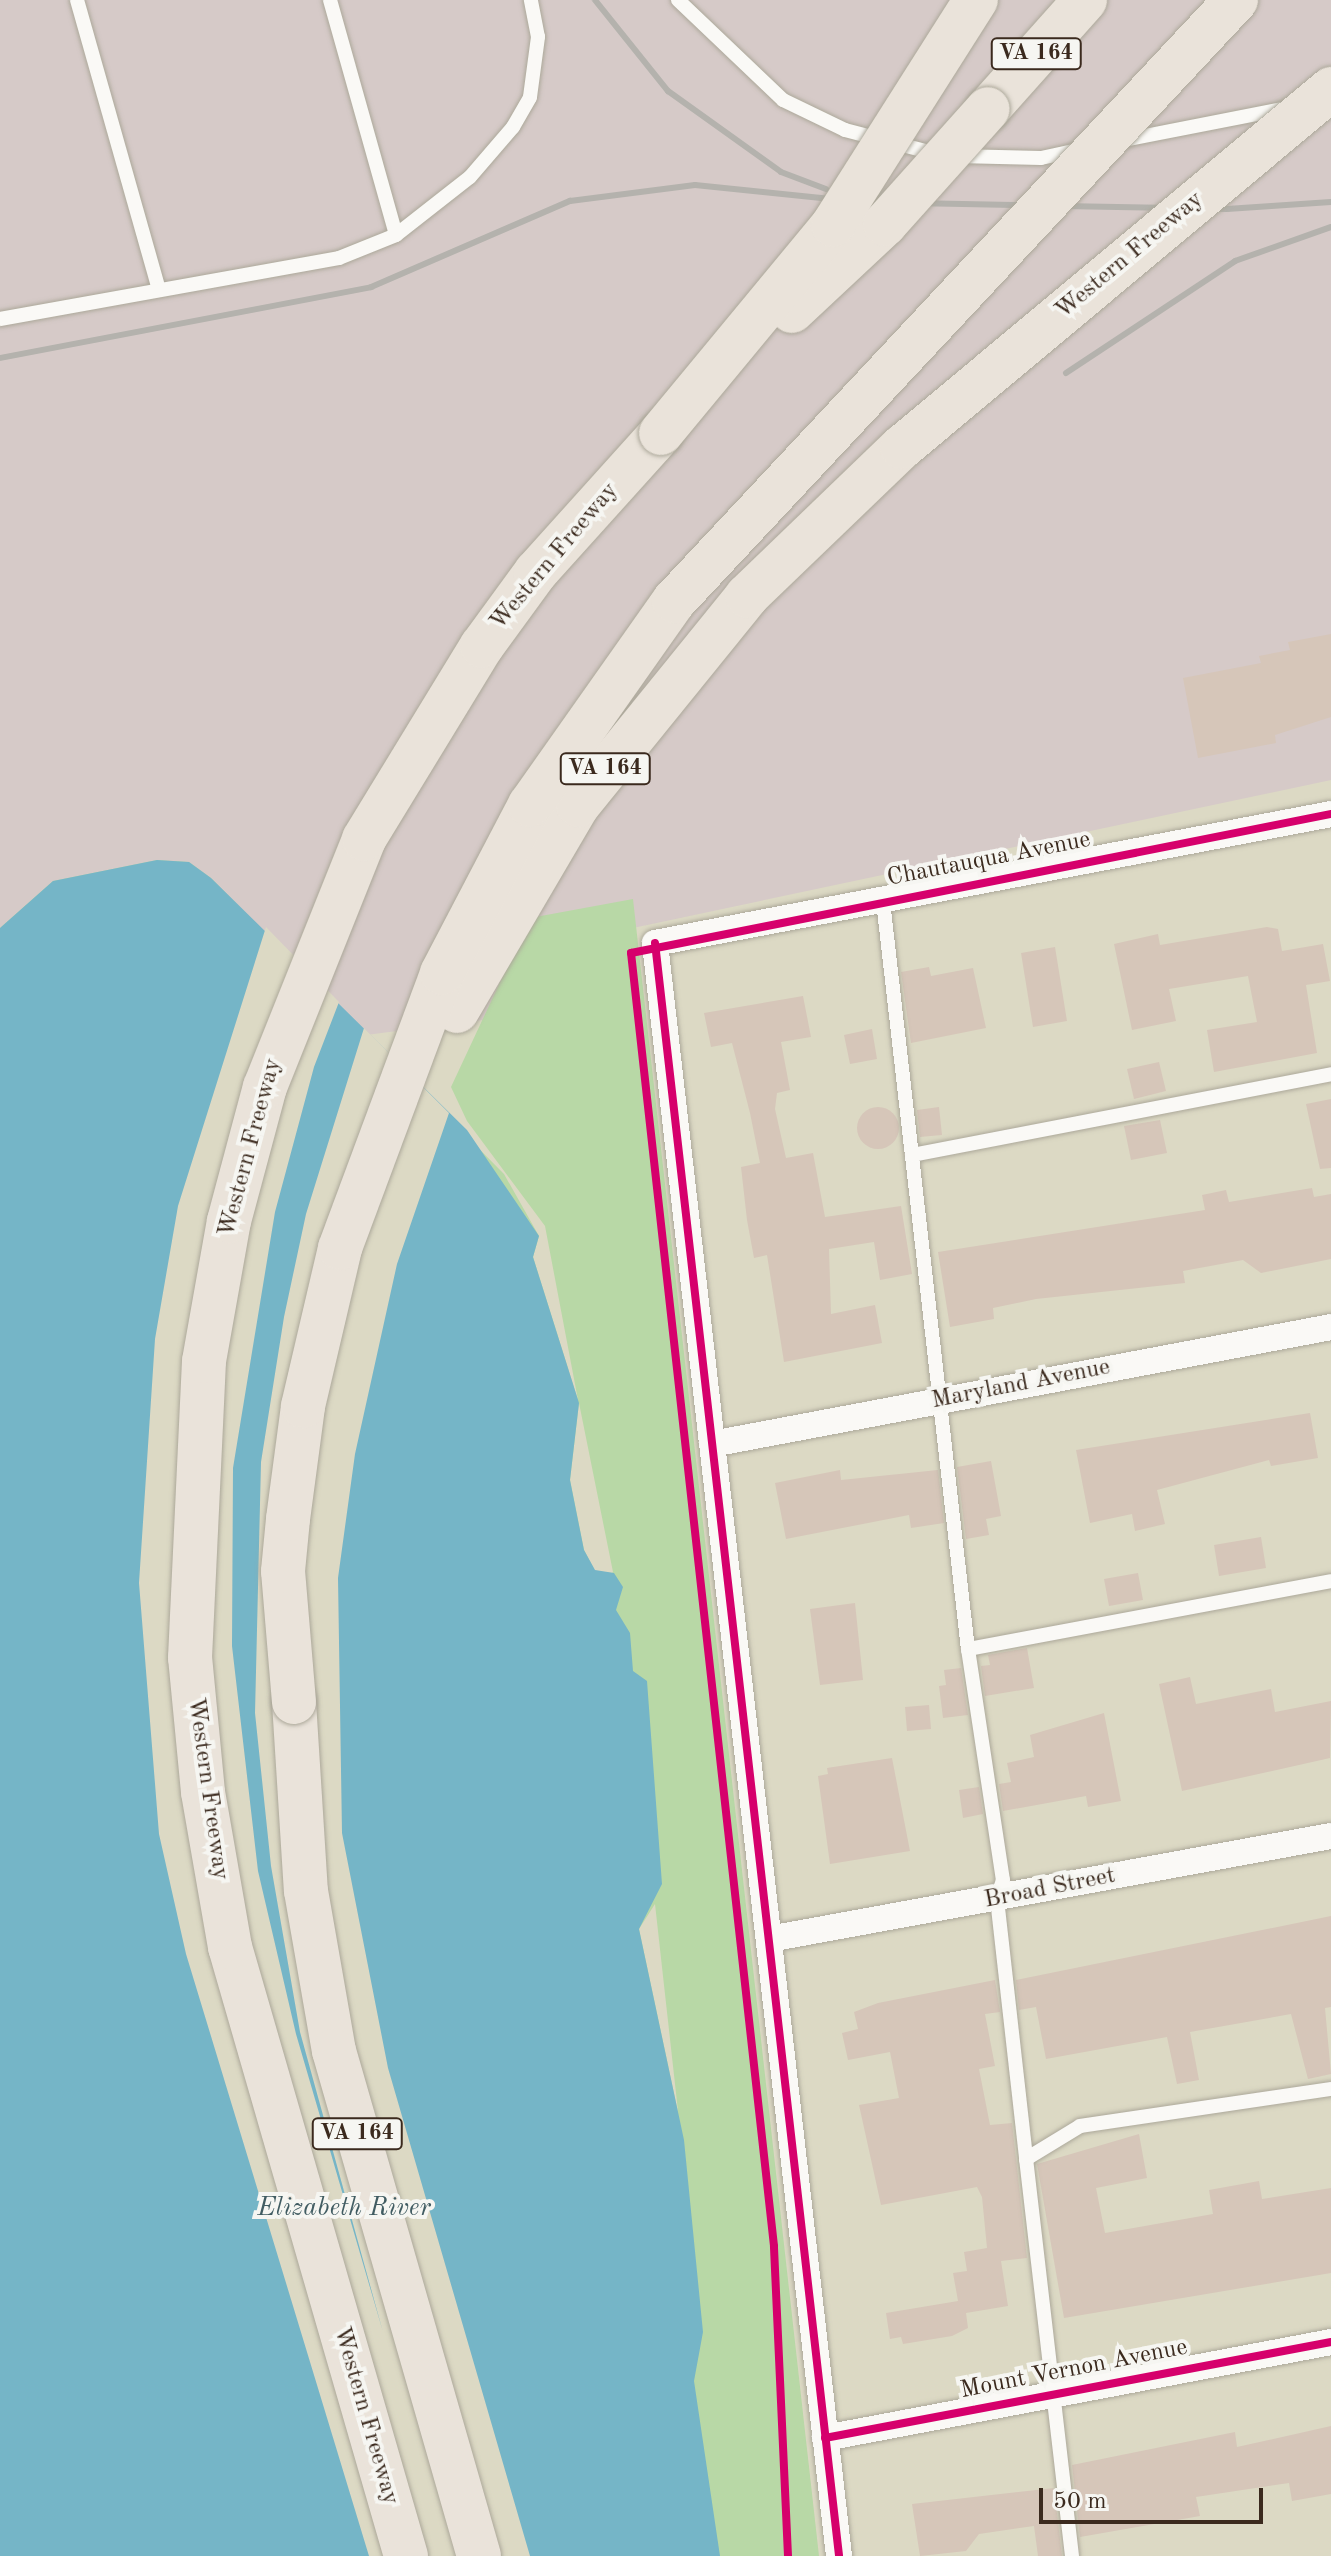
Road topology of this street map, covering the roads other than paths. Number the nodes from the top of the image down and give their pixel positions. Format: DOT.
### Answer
graph roads {
  1 [pos="77,0"];
  2 [pos="330,0"];
  3 [pos="531,0"];
  4 [pos="678,0"];
  5 [pos="976,0"];
  6 [pos="1085,0"];
  7 [pos="1236,0"];
  8 [pos="1331,89"];
  9 [pos="1331,99"];
  10 [pos="396,235"];
  11 [pos="159,290"];
  12 [pos="0,319"];
  13 [pos="661,433"];
  14 [pos="1331,814"];
  15 [pos="883,901"];
  16 [pos="1331,1074"];
  17 [pos="912,1155"];
  18 [pos="1331,1327"];
  19 [pos="940,1400"];
  20 [pos="712,1444"];
  21 [pos="1331,1581"];
  22 [pos="968,1649"];
  23 [pos="294,1702"];
  24 [pos="1331,1836"];
  25 [pos="997,1899"];
  26 [pos="769,1939"];
  27 [pos="1331,2089"];
  28 [pos="1026,2159"];
  29 [pos="1331,2342"];
  30 [pos="1052,2394"];
  31 [pos="825,2438"];
  32 [pos="406,2556"];
  33 [pos="479,2556"];
  34 [pos="839,2556"];
  35 [pos="1072,2556"];
  1 -- 11 [label="lane"];
  2 -- 10 [label="lane"];
  3 -- 10 [label="lane"];
  4 -- 9 [label="lane"];
  5 -- 13 [label="highway, bridge"];
  6 -- 13 [label="highway, Western Freeway / VA 164, bridge"];
  7 -- 23 [label="highway, bridge"];
  8 -- 23 [label="highway, Western Freeway / VA 164, bridge"];
  10 -- 11 [label="lane"];
  11 -- 12 [label="lane"];
  13 -- 32 [label="highway, Western Freeway / VA 164"];
  14 -- 15 [label="street, Chautauqua Avenue"];
  15 -- 17 [label="lane"];
  15 -- 20 [label="street, Chautauqua Avenue"];
  16 -- 17 [label="lane"];
  17 -- 19 [label="lane"];
  18 -- 19 [label="street, Maryland Avenue"];
  19 -- 20 [label="street, Maryland Avenue"];
  19 -- 22 [label="lane"];
  20 -- 26 [label="street"];
  21 -- 22 [label="lane"];
  22 -- 25 [label="lane"];
  23 -- 33 [label="highway, Western Freeway / VA 164"];
  24 -- 25 [label="street, Broad Street"];
  25 -- 26 [label="street, Broad Street"];
  25 -- 28 [label="lane"];
  26 -- 31 [label="street"];
  27 -- 28 [label="lane"];
  28 -- 30 [label="lane"];
  29 -- 30 [label="street, Mount Vernon Avenue"];
  30 -- 31 [label="street, Mount Vernon Avenue"];
  30 -- 35 [label="lane"];
  31 -- 34 [label="street"];
}
